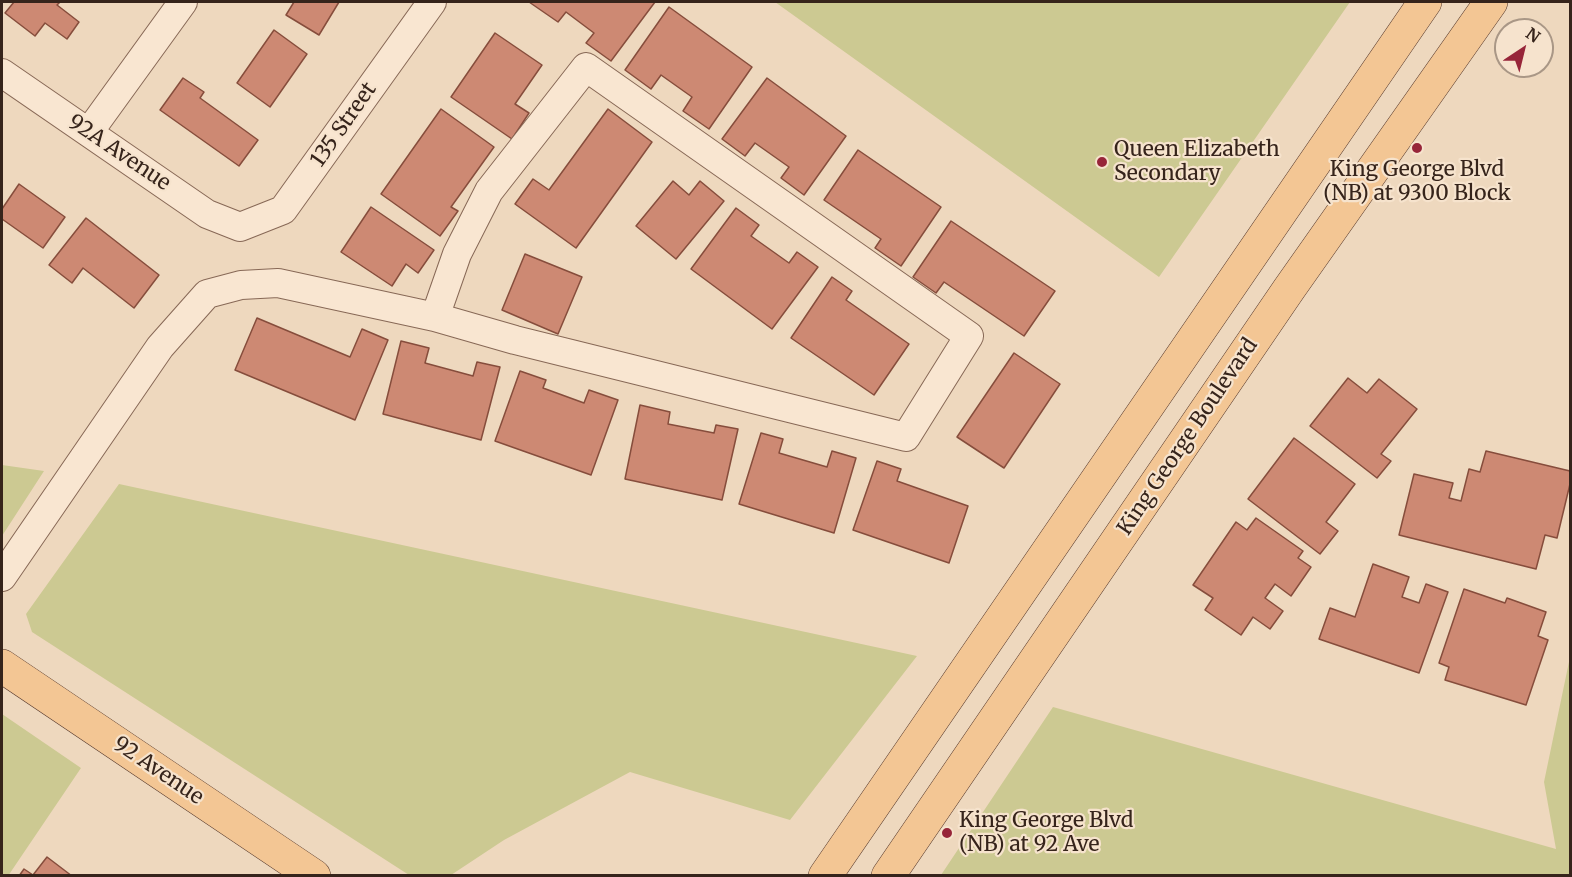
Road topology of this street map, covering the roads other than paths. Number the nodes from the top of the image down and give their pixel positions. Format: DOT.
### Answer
graph roads {
  1 [pos="183,2"];
  2 [pos="432,2"];
  3 [pos="1425,2"];
  4 [pos="1491,2"];
  5 [pos="2,73"];
  6 [pos="89,132"];
  7 [pos="240,227"];
  8 [pos="435,317"];
  9 [pos="2,577"];
  10 [pos="2,666"];
  11 [pos="314,876"];
  12 [pos="825,876"];
  13 [pos="888,876"];
  1 -- 6 [label="street"];
  2 -- 7 [label="street, 135 Street"];
  3 -- 12 [label="main road"];
  4 -- 13 [label="main road, King George Boulevard"];
  5 -- 6 [label="street, 92A Avenue"];
  6 -- 7 [label="street, 92A Avenue"];
  8 -- 8 [label="street"];
  8 -- 9 [label="street"];
  10 -- 11 [label="main road, 92 Avenue"];
}
